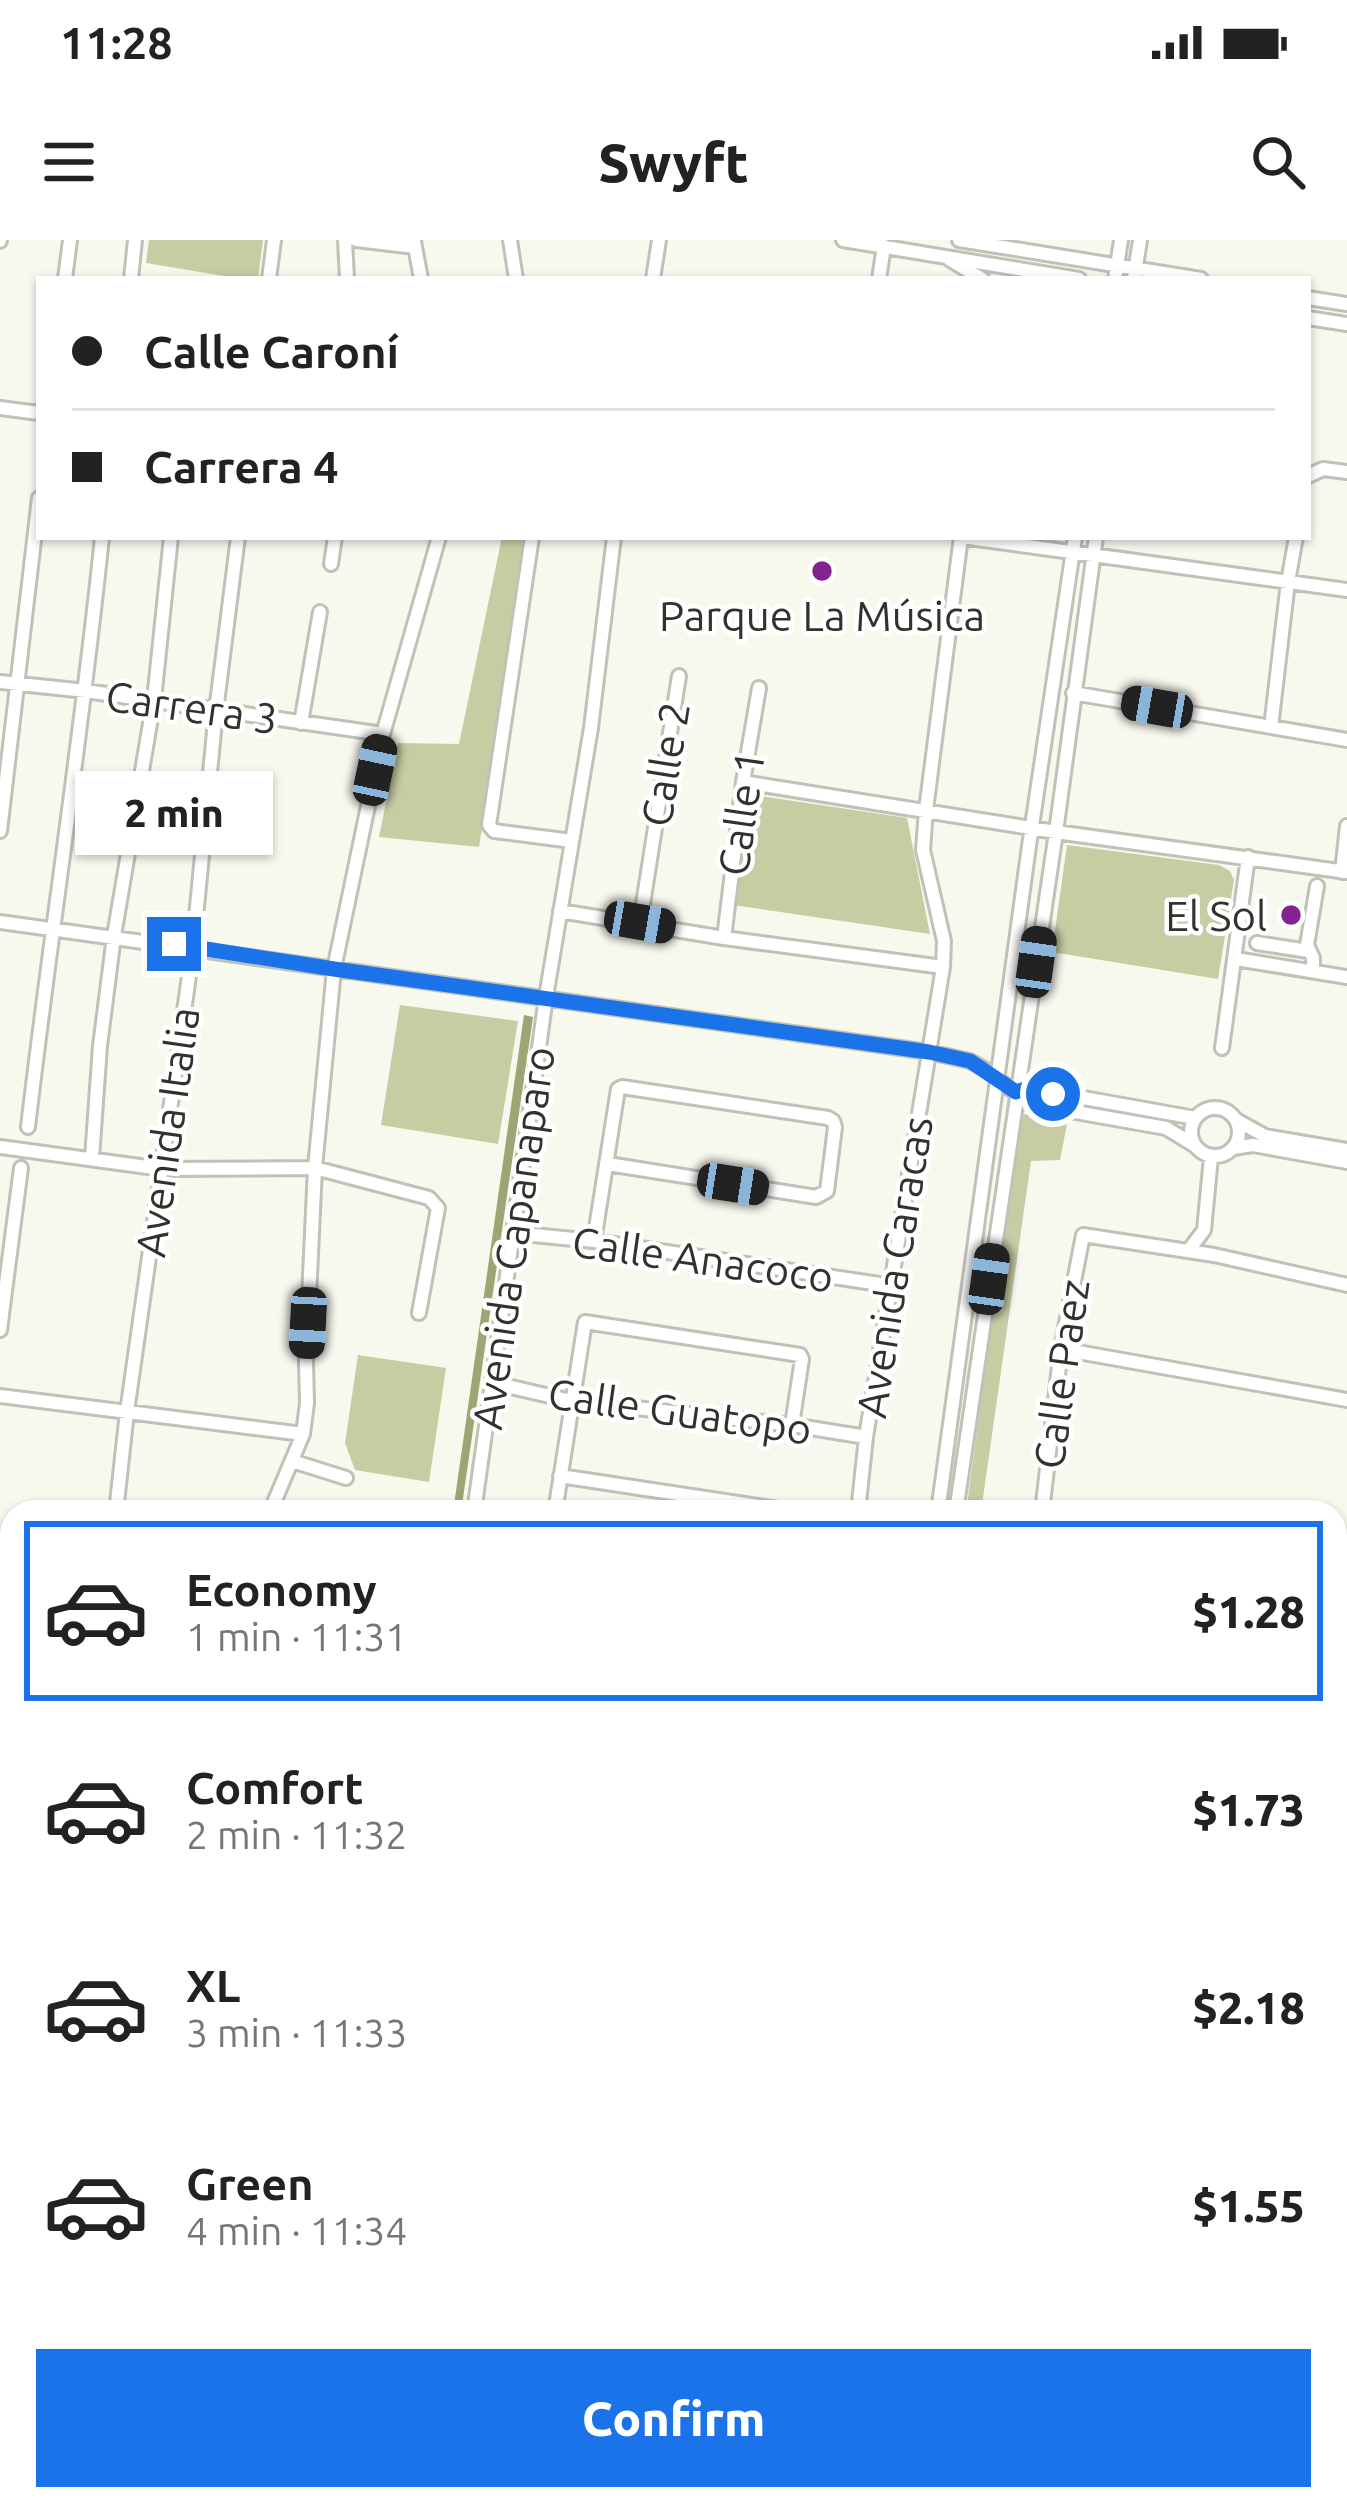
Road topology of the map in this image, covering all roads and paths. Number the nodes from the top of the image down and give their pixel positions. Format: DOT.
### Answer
graph roads {
  1 [pos="70,240"];
  2 [pos="135,240"];
  3 [pos="274,240"];
  4 [pos="345,240"];
  5 [pos="356,240"];
  6 [pos="510,240"];
  7 [pos="659,240"];
  8 [pos="843,240"];
  9 [pos="958,240"];
  10 [pos="1121,240"];
  11 [pos="1140,240"];
  12 [pos="414,244"];
  13 [pos="884,246"];
  14 [pos="943,255"];
  15 [pos="1116,272"];
  16 [pos="1135,273"];
  17 [pos="65,276"];
  18 [pos="131,276"];
  19 [pos="269,276"];
  20 [pos="347,276"];
  21 [pos="420,276"];
  22 [pos="516,276"];
  23 [pos="653,276"];
  24 [pos="879,276"];
  25 [pos="977,276"];
  26 [pos="1061,276"];
  27 [pos="1168,276"];
  28 [pos="1311,298"];
  29 [pos="1347,304"];
  30 [pos="1311,318"];
  31 [pos="1347,324"];
  32 [pos="0,408"];
  33 [pos="36,413"];
  34 [pos="1347,472"];
  35 [pos="1311,473"];
  36 [pos="36,525"];
  37 [pos="102,540"];
  38 [pos="171,540"];
  39 [pos="238,540"];
  40 [pos="335,540"];
  41 [pos="438,540"];
  42 [pos="532,540"];
  43 [pos="614,540"];
  44 [pos="962,540"];
  45 [pos="1010,540"];
  46 [pos="1096,540"];
  47 [pos="1295,540"];
  48 [pos="1074,544"];
  49 [pos="1093,555"];
  50 [pos="332,564"];
  51 [pos="1288,582"];
  52 [pos="1347,590"];
  53 [pos="320,612"];
  54 [pos="679,676"];
  55 [pos="0,682"];
  56 [pos="18,685"];
  57 [pos="758,688"];
  58 [pos="86,691"];
  59 [pos="1073,693"];
  60 [pos="154,700"];
  61 [pos="216,711"];
  62 [pos="301,723"];
  63 [pos="1271,727"];
  64 [pos="383,734"];
  65 [pos="1347,740"];
  66 [pos="743,782"];
  67 [pos="926,810"];
  68 [pos="1347,826"];
  69 [pos="1032,827"];
  70 [pos="0,831"];
  71 [pos="1056,832"];
  72 [pos="572,841"];
  73 [pos="1248,857"];
  74 [pos="1344,872"];
  75 [pos="1317,886"];
  76 [pos="560,911"];
  77 [pos="0,922"];
  78 [pos="640,922"];
  79 [pos="52,927"];
  80 [pos="114,936"];
  81 [pos="724,938"];
  82 [pos="1257,943"];
  83 [pos="193,947"];
  84 [pos="1308,951"];
  85 [pos="1236,959"];
  86 [pos="943,968"];
  87 [pos="334,969"];
  88 [pos="1313,971"];
  89 [pos="1347,976"];
  90 [pos="546,997"];
  91 [pos="1222,1048"];
  92 [pos="929,1052"];
  93 [pos="998,1080"];
  94 [pos="1016,1092"];
  95 [pos="1195,1118"];
  96 [pos="1236,1120"];
  97 [pos="28,1127"];
  98 [pos="1194,1145"];
  99 [pos="0,1147"];
  100 [pos="1233,1148"];
  101 [pos="1347,1150"];
  102 [pos="1211,1156"];
  103 [pos="92,1158"];
  104 [pos="1347,1162"];
  105 [pos="608,1164"];
  106 [pos="21,1168"];
  107 [pos="315,1168"];
  108 [pos="162,1169"];
  109 [pos="1204,1230"];
  110 [pos="513,1234"];
  111 [pos="594,1241"];
  112 [pos="1189,1250"];
  113 [pos="1214,1255"];
  114 [pos="1347,1285"];
  115 [pos="892,1286"];
  116 [pos="419,1313"];
  117 [pos="0,1330"];
  118 [pos="1061,1349"];
  119 [pos="494,1383"];
  120 [pos="0,1396"];
  121 [pos="1347,1400"];
  122 [pos="571,1401"];
  123 [pos="127,1412"];
  124 [pos="792,1425"];
  125 [pos="303,1434"];
  126 [pos="866,1437"];
  127 [pos="292,1461"];
  128 [pos="560,1476"];
  129 [pos="346,1478"];
  130 [pos="117,1500"];
  131 [pos="275,1500"];
  132 [pos="476,1500"];
  133 [pos="557,1500"];
  134 [pos="709,1500"];
  135 [pos="859,1500"];
  136 [pos="940,1500"];
  137 [pos="958,1500"];
  138 [pos="1043,1500"];
  1 -- 17 [label="street"];
  2 -- 18 [label="street"];
  3 -- 19 [label="street"];
  4 -- 20 [label="street"];
  5 -- 12 [label="street"];
  6 -- 22 [label="street"];
  7 -- 23 [label="street"];
  8 -- 13 [label="street"];
  9 -- 15 [label="street"];
  10 -- 15 [label="street"];
  11 -- 16 [label="street"];
  12 -- 21 [label="street"];
  13 -- 14 [label="street"];
  13 -- 24 [label="street"];
  14 -- 25 [label="street"];
  14 -- 26 [label="street"];
  15 -- 16 [label="street"];
  16 -- 27 [label="street"];
  28 -- 29 [label="street"];
  30 -- 31 [label="street"];
  32 -- 33 [label="street"];
  34 -- 35 [label="street"];
  36 -- 56 [label="street"];
  37 -- 58 [label="street"];
  38 -- 60 [label="street"];
  39 -- 61 [label="street, Avenida Italia"];
  40 -- 50 [label="street"];
  41 -- 64 [label="street"];
  42 -- 72 [label="street"];
  43 -- 72 [label="street, Avenida Capanaparo"];
  44 -- 67 [label="street, Avenida Caracas"];
  45 -- 48 [label="street"];
  46 -- 49 [label="street"];
  47 -- 51 [label="street"];
  48 -- 49 [label="street"];
  48 -- 69 [label="street"];
  49 -- 51 [label="street"];
  49 -- 59 [label="street"];
  51 -- 52 [label="street"];
  51 -- 63 [label="street"];
  53 -- 62 [label="street"];
  54 -- 78 [label="street, Calle 2"];
  55 -- 56 [label="street, Carrera 3"];
  56 -- 58 [label="street, Carrera 3"];
  56 -- 70 [label="street"];
  57 -- 66 [label="street, Calle 1"];
  58 -- 60 [label="street, Carrera 3"];
  58 -- 79 [label="street"];
  59 -- 63 [label="street"];
  59 -- 71 [label="street"];
  60 -- 61 [label="street, Carrera 3"];
  60 -- 80 [label="street"];
  61 -- 62 [label="street, Carrera 3"];
  61 -- 83 [label="street, Avenida Italia"];
  62 -- 64 [label="street, Carrera 3"];
  63 -- 65 [label="street"];
  64 -- 87 [label="street"];
  66 -- 67 [label="street"];
  66 -- 81 [label="street, Calle 1"];
  67 -- 69 [label="street"];
  67 -- 86 [label="street, Avenida Caracas"];
  68 -- 74 [label="street"];
  69 -- 71 [label="street"];
  69 -- 93 [label="street"];
  71 -- 73 [label="street"];
  71 -- 94 [label="street"];
  72 -- 76 [label="street, Avenida Capanaparo"];
  73 -- 74 [label="street"];
  73 -- 85 [label="street"];
  75 -- 84 [label="street"];
  76 -- 78 [label="street"];
  76 -- 90 [label="street, Avenida Capanaparo"];
  77 -- 79 [label="street"];
  78 -- 81 [label="street"];
  79 -- 80 [label="street"];
  79 -- 97 [label="street"];
  80 -- 83 [label="street"];
  80 -- 103 [label="street"];
  81 -- 86 [label="street"];
  82 -- 84 [label="street"];
  83 -- 87 [label="street"];
  83 -- 108 [label="street, Avenida Italia"];
  84 -- 88 [label="street"];
  85 -- 88 [label="street"];
  85 -- 91 [label="street"];
  86 -- 92 [label="street, Avenida Caracas"];
  87 -- 90 [label="street"];
  87 -- 107 [label="street"];
  88 -- 89 [label="street"];
  90 -- 92 [label="street"];
  90 -- 110 [label="street, Avenida Capanaparo"];
  92 -- 93 [label="street"];
  92 -- 115 [label="street, Avenida Caracas"];
  93 -- 94 [label="street"];
  93 -- 136 [label="street"];
  94 -- 95 [label="street"];
  94 -- 98 [label="street"];
  94 -- 137 [label="street"];
  95 -- 96 [label="street"];
  95 -- 98 [label="street"];
  96 -- 100 [label="street"];
  96 -- 101 [label="street"];
  98 -- 102 [label="street"];
  99 -- 103 [label="street"];
  100 -- 102 [label="street"];
  100 -- 104 [label="street"];
  102 -- 109 [label="street"];
  103 -- 108 [label="street"];
  105 -- 105 [label="street"];
  105 -- 111 [label="street"];
  106 -- 117 [label="street"];
  107 -- 108 [label="street"];
  107 -- 116 [label="street"];
  107 -- 125 [label="street"];
  108 -- 123 [label="street, Avenida Italia"];
  109 -- 112 [label="street"];
  109 -- 113 [label="street"];
  110 -- 111 [label="street, Calle Anacoco"];
  110 -- 119 [label="street, Avenida Capanaparo"];
  111 -- 115 [label="street, Calle Anacoco"];
  112 -- 113 [label="street"];
  112 -- 118 [label="street, Calle Paez"];
  113 -- 114 [label="street"];
  115 -- 126 [label="street, Avenida Caracas"];
  118 -- 121 [label="street"];
  118 -- 138 [label="street, Calle Paez"];
  119 -- 122 [label="street, Calle Guatopo"];
  119 -- 132 [label="street, Avenida Capanaparo"];
  120 -- 123 [label="street"];
  122 -- 124 [label="street, Calle Guatopo"];
  122 -- 124 [label="street"];
  122 -- 128 [label="street"];
  123 -- 125 [label="street"];
  123 -- 130 [label="street, Avenida Italia"];
  124 -- 126 [label="street, Calle Guatopo"];
  125 -- 127 [label="street"];
  126 -- 135 [label="street, Avenida Caracas"];
  127 -- 129 [label="street"];
  127 -- 131 [label="street"];
  128 -- 133 [label="street"];
  128 -- 134 [label="street"];
}
